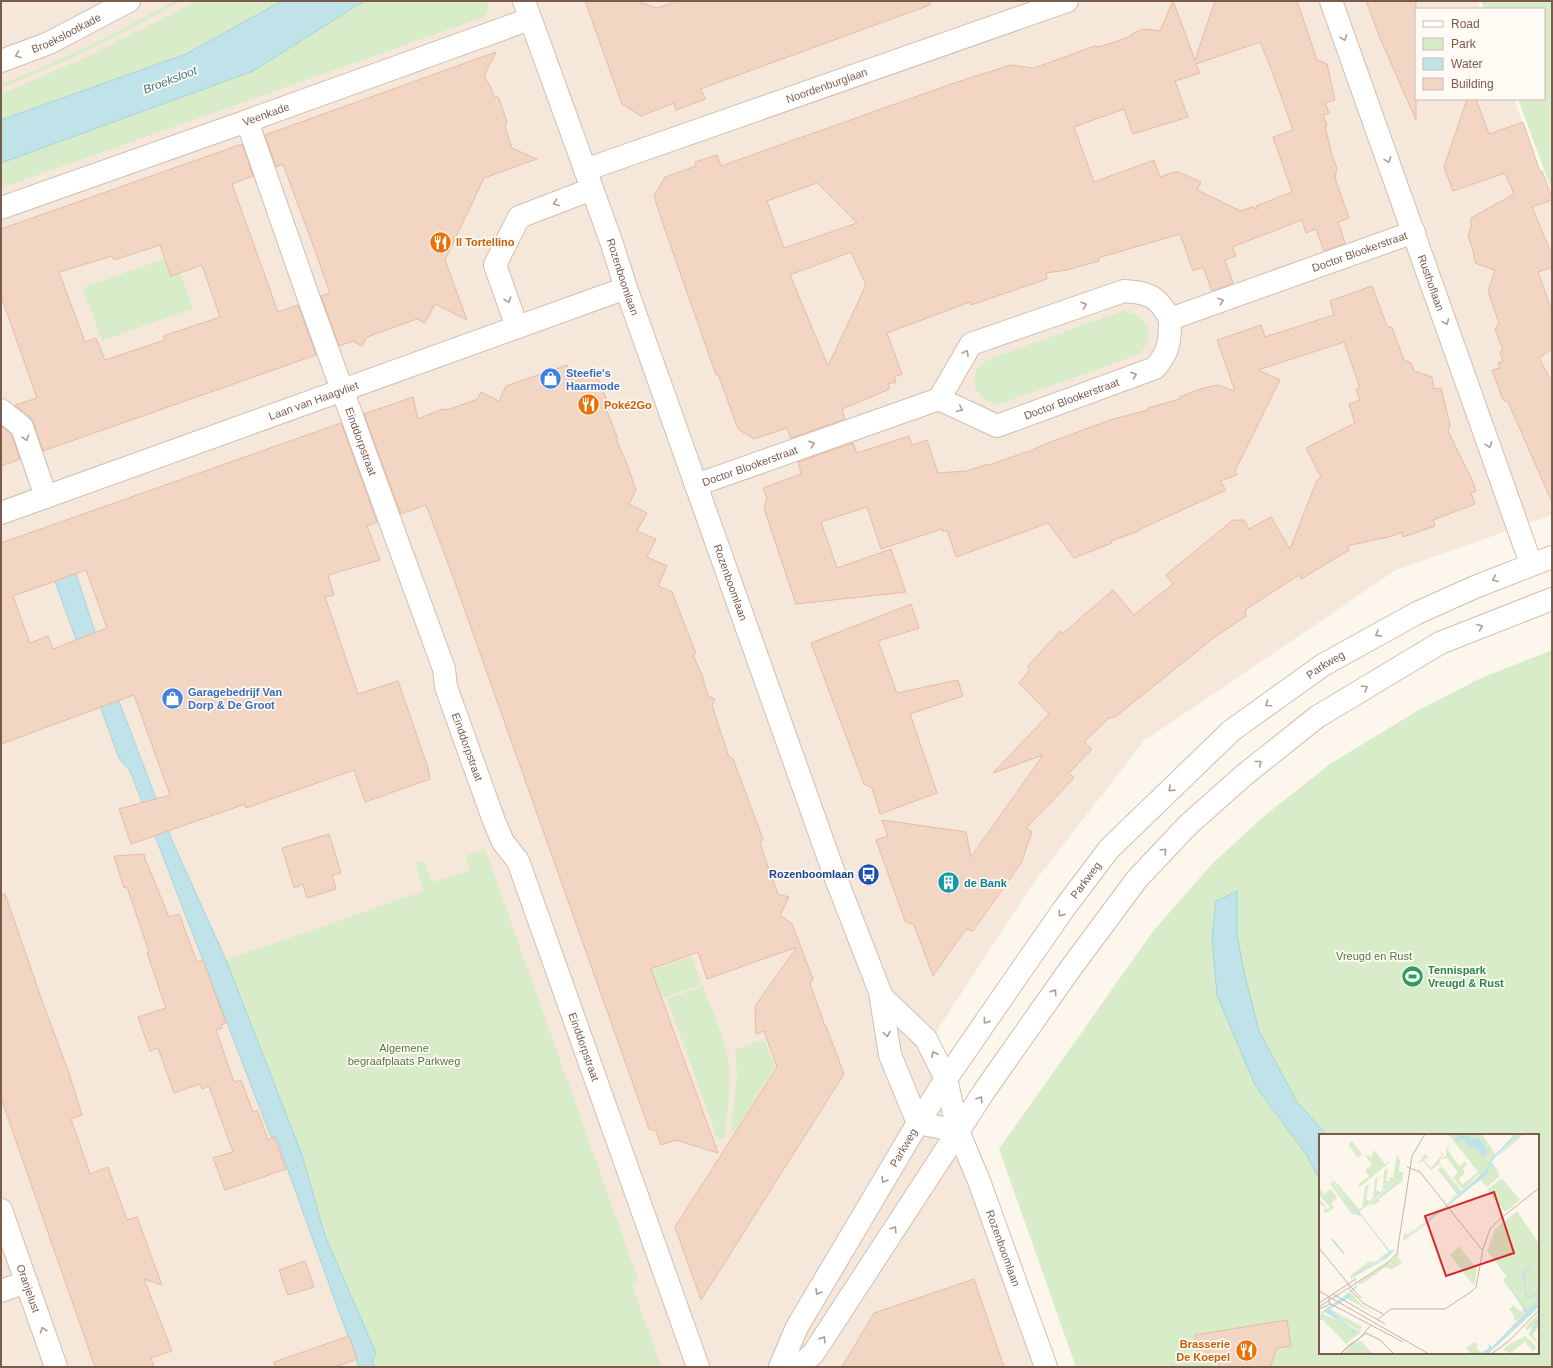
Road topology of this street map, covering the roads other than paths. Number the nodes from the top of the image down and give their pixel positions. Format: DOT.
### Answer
graph roads {
  1 [pos="129,1"];
  2 [pos="1067,1"];
  3 [pos="1331,1"];
  4 [pos="1021,9"];
  5 [pos="527,10"];
  6 [pos="1,61"];
  7 [pos="246,121"];
  8 [pos="589,180"];
  9 [pos="1,208"];
  10 [pos="1414,232"];
  11 [pos="626,288"];
  12 [pos="1170,318"];
  13 [pos="517,327"];
  14 [pos="343,391"];
  15 [pos="939,399"];
  16 [pos="1,410"];
  17 [pos="696,485"];
  18 [pos="46,497"];
  19 [pos="1,513"];
  20 [pos="1552,557"];
  21 [pos="1532,564"];
  22 [pos="1552,599"];
  23 [pos="881,996"];
  24 [pos="946,1079"];
  25 [pos="918,1123"];
  26 [pos="958,1131"];
  27 [pos="1,1210"];
  28 [pos="26,1282"];
  29 [pos="1,1291"];
  30 [pos="56,1367"];
  31 [pos="698,1367"];
  32 [pos="780,1367"];
  33 [pos="797,1367"];
  34 [pos="1046,1367"];
  1 -- 6 [label="street, Broekslootkade, one-way"];
  2 -- 4 [label="street, Noordenburglaan"];
  3 -- 10 [label="street, Rusthoflaan, one-way"];
  4 -- 8 [label="street, Noordenburglaan"];
  5 -- 7 [label="street, Veenkade"];
  5 -- 8 [label="street, Rozenboomlaan"];
  7 -- 9 [label="street, Veenkade"];
  7 -- 14 [label="street, Einddorpstraat"];
  8 -- 11 [label="street, Rozenboomlaan"];
  8 -- 13 [label="street, one-way"];
  12 -- 10 [label="street, Doctor Blookerstraat, one-way"];
  10 -- 21 [label="street, Rusthoflaan, one-way"];
  11 -- 13 [label="street, Laan van Haagvliet"];
  11 -- 17 [label="street, Rozenboomlaan"];
  15 -- 12 [label="street, one-way"];
  15 -- 12 [label="street, Doctor Blookerstraat, one-way"];
  13 -- 14 [label="street, Laan van Haagvliet"];
  14 -- 18 [label="street, Laan van Haagvliet"];
  14 -- 31 [label="street, Einddorpstraat"];
  17 -- 15 [label="street, Doctor Blookerstraat, one-way"];
  16 -- 18 [label="street, one-way"];
  17 -- 23 [label="street, Rozenboomlaan"];
  18 -- 19 [label="street, Laan van Haagvliet"];
  20 -- 21 [label="street, Parkweg"];
  21 -- 24 [label="street, Parkweg, one-way"];
  26 -- 22 [label="street, one-way"];
  24 -- 23 [label="street, Rozenboomlaan, one-way"];
  23 -- 25 [label="street, Rozenboomlaan, one-way"];
  24 -- 25 [label="street, Parkweg"];
  24 -- 26 [label="street, Rozenboomlaan"];
  25 -- 26 [label="street"];
  25 -- 32 [label="street, Parkweg, one-way"];
  33 -- 26 [label="street, one-way"];
  26 -- 34 [label="street, Rozenboomlaan"];
  27 -- 28 [label="street, Oranjelust"];
  28 -- 29 [label="street"];
  30 -- 28 [label="street, Oranjelust, one-way"];
}
